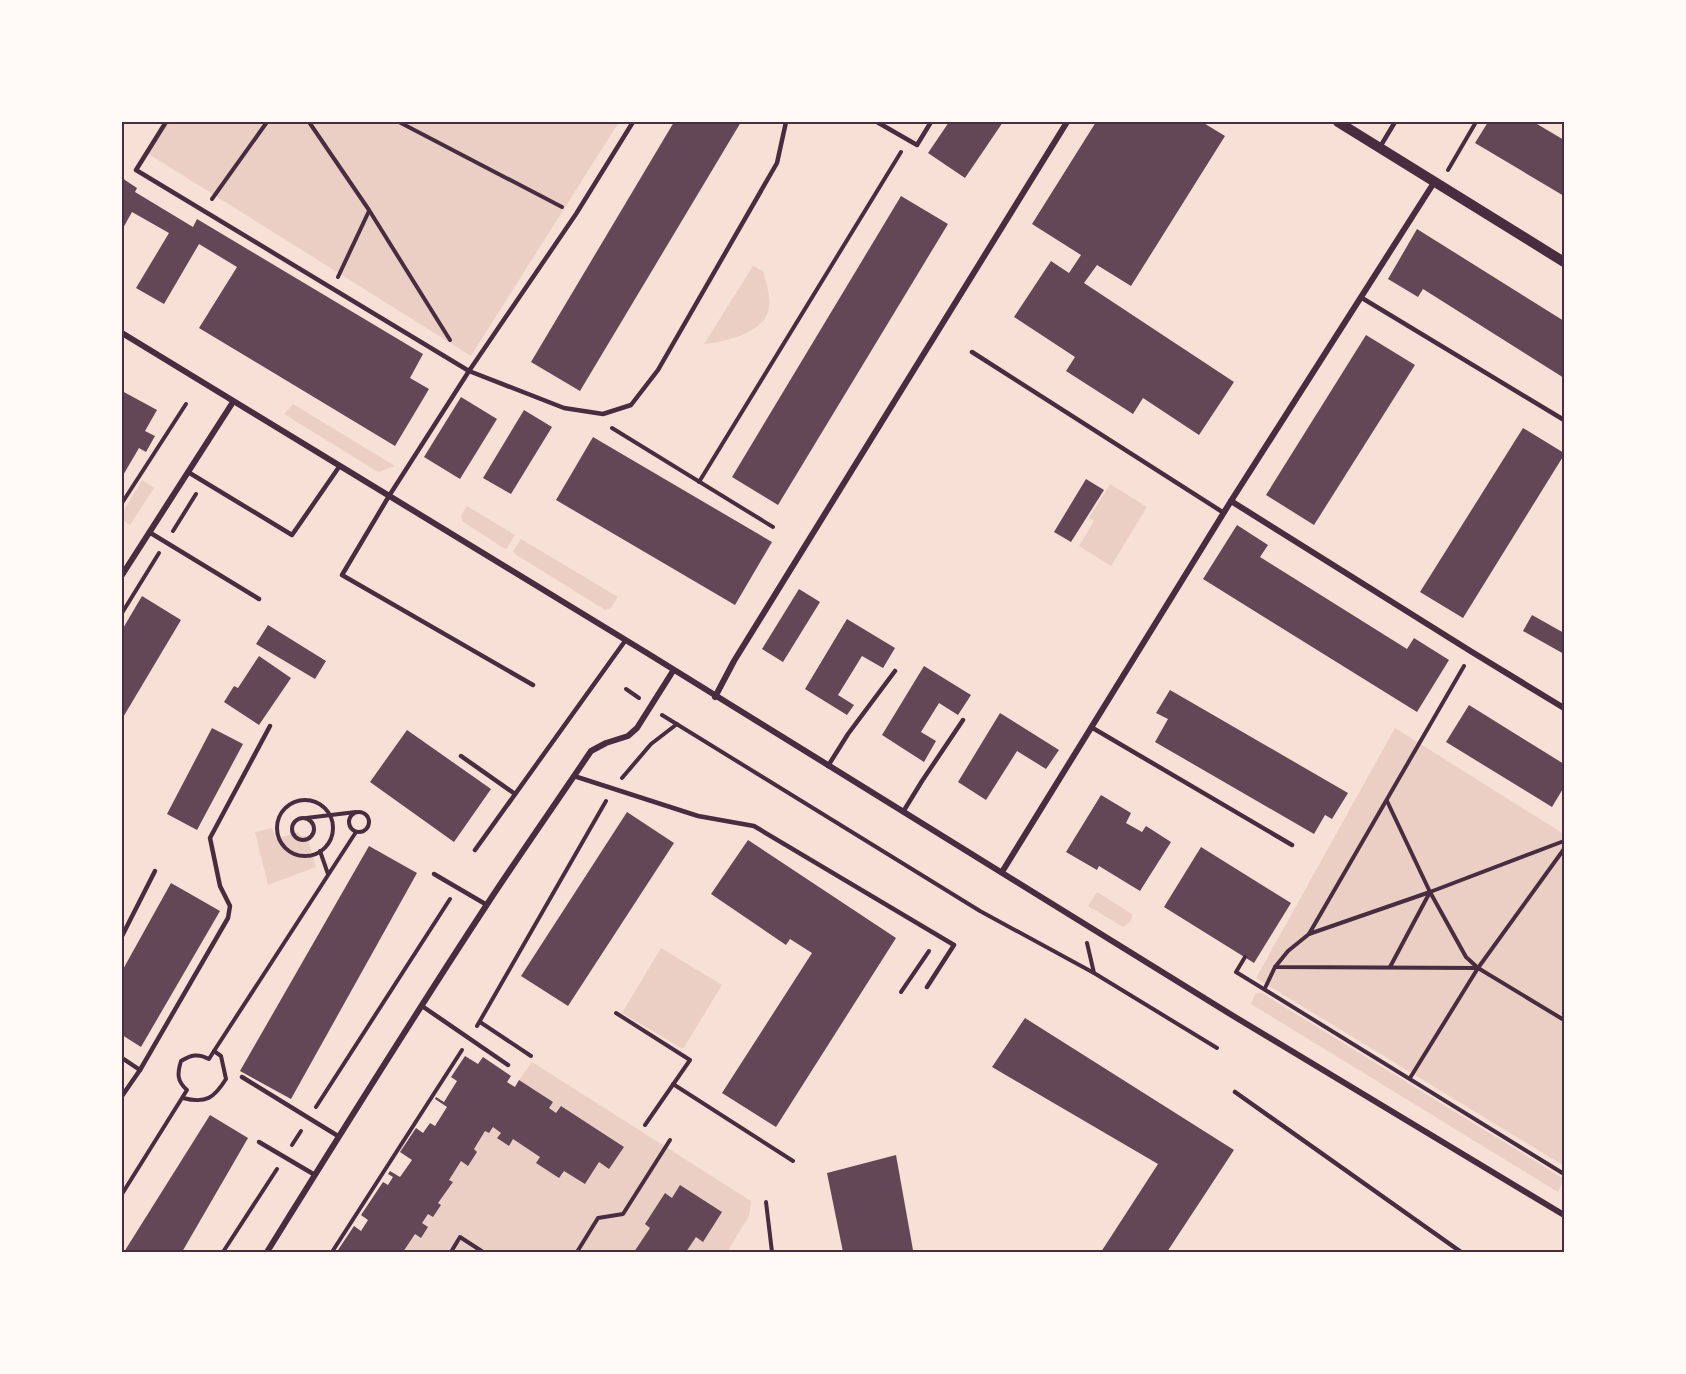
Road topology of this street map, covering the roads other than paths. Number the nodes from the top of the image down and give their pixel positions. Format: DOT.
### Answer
graph roads {
  1 [pos="166,122"];
  2 [pos="633,122"];
  3 [pos="786,122"];
  4 [pos="877,122"];
  5 [pos="932,122"];
  6 [pos="1068,122"];
  7 [pos="1338,122"];
  8 [pos="1395,122"];
  9 [pos="1380,147"];
  10 [pos="1435,182"];
  11 [pos="1564,262"];
  12 [pos="1362,298"];
  13 [pos="122,333"];
  14 [pos="972,352"];
  15 [pos="469,371"];
  16 [pos="232,402"];
  17 [pos="1564,420"];
  18 [pos="339,467"];
  19 [pos="188,472"];
  20 [pos="389,496"];
  21 [pos="1231,501"];
  22 [pos="1224,513"];
  23 [pos="149,532"];
  24 [pos="124,566"];
  25 [pos="122,576"];
  26 [pos="259,599"];
  27 [pos="625,641"];
  28 [pos="673,671"];
  29 [pos="895,671"];
  30 [pos="533,685"];
  31 [pos="715,696"];
  32 [pos="1564,708"];
  33 [pos="963,720"];
  34 [pos="270,726"];
  35 [pos="1091,727"];
  36 [pos="461,756"];
  37 [pos="828,766"];
  38 [pos="574,776"];
  39 [pos="515,794"];
  40 [pos="903,812"];
  41 [pos="1292,845"];
  42 [pos="474,850"];
  43 [pos="155,871"];
  44 [pos="1002,872"];
  45 [pos="434,874"];
  46 [pos="487,905"];
  47 [pos="122,936"];
  48 [pos="927,987"];
  49 [pos="422,1006"];
  50 [pos="122,1058"];
  51 [pos="508,1065"];
  52 [pos="140,1070"];
  53 [pos="242,1077"];
  54 [pos="1235,1092"];
  55 [pos="122,1096"];
  56 [pos="338,1136"];
  57 [pos="259,1142"];
  58 [pos="315,1175"];
  59 [pos="1564,1215"];
  60 [pos="267,1252"];
  61 [pos="1461,1252"];
  1 -- 15 [label="lane"];
  2 -- 15 [label="lane"];
  3 -- 15 [label="lane"];
  4 -- 5 [label="lane"];
  6 -- 31 [label="street"];
  7 -- 9 [label="street"];
  8 -- 9 [label="lane"];
  9 -- 10 [label="street"];
  10 -- 11 [label="street"];
  10 -- 12 [label="street"];
  12 -- 17 [label="lane"];
  12 -- 21 [label="street"];
  13 -- 16 [label="street"];
  14 -- 22 [label="lane"];
  15 -- 20 [label="lane"];
  16 -- 18 [label="street"];
  16 -- 19 [label="street"];
  18 -- 19 [label="lane"];
  18 -- 20 [label="street"];
  19 -- 23 [label="street"];
  20 -- 27 [label="street"];
  20 -- 30 [label="lane"];
  21 -- 22 [label="street"];
  21 -- 32 [label="street"];
  22 -- 35 [label="street"];
  23 -- 24 [label="street"];
  23 -- 26 [label="lane"];
  24 -- 25 [label="street"];
  27 -- 28 [label="street"];
  27 -- 39 [label="lane"];
  28 -- 31 [label="street"];
  28 -- 38 [label="street"];
  29 -- 37 [label="lane"];
  31 -- 37 [label="street"];
  33 -- 40 [label="lane"];
  34 -- 52 [label="lane"];
  35 -- 41 [label="lane"];
  35 -- 44 [label="street"];
  36 -- 39 [label="lane"];
  37 -- 40 [label="street"];
  38 -- 46 [label="street"];
  38 -- 48 [label="lane"];
  39 -- 42 [label="lane"];
  40 -- 44 [label="street"];
  43 -- 47 [label="lane"];
  44 -- 59 [label="street"];
  45 -- 46 [label="lane"];
  46 -- 49 [label="street"];
  49 -- 51 [label="lane"];
  49 -- 56 [label="street"];
  50 -- 52 [label="lane"];
  52 -- 55 [label="lane"];
  53 -- 56 [label="lane"];
  54 -- 61 [label="lane"];
  56 -- 58 [label="street"];
  57 -- 58 [label="lane"];
  58 -- 60 [label="street"];
}
